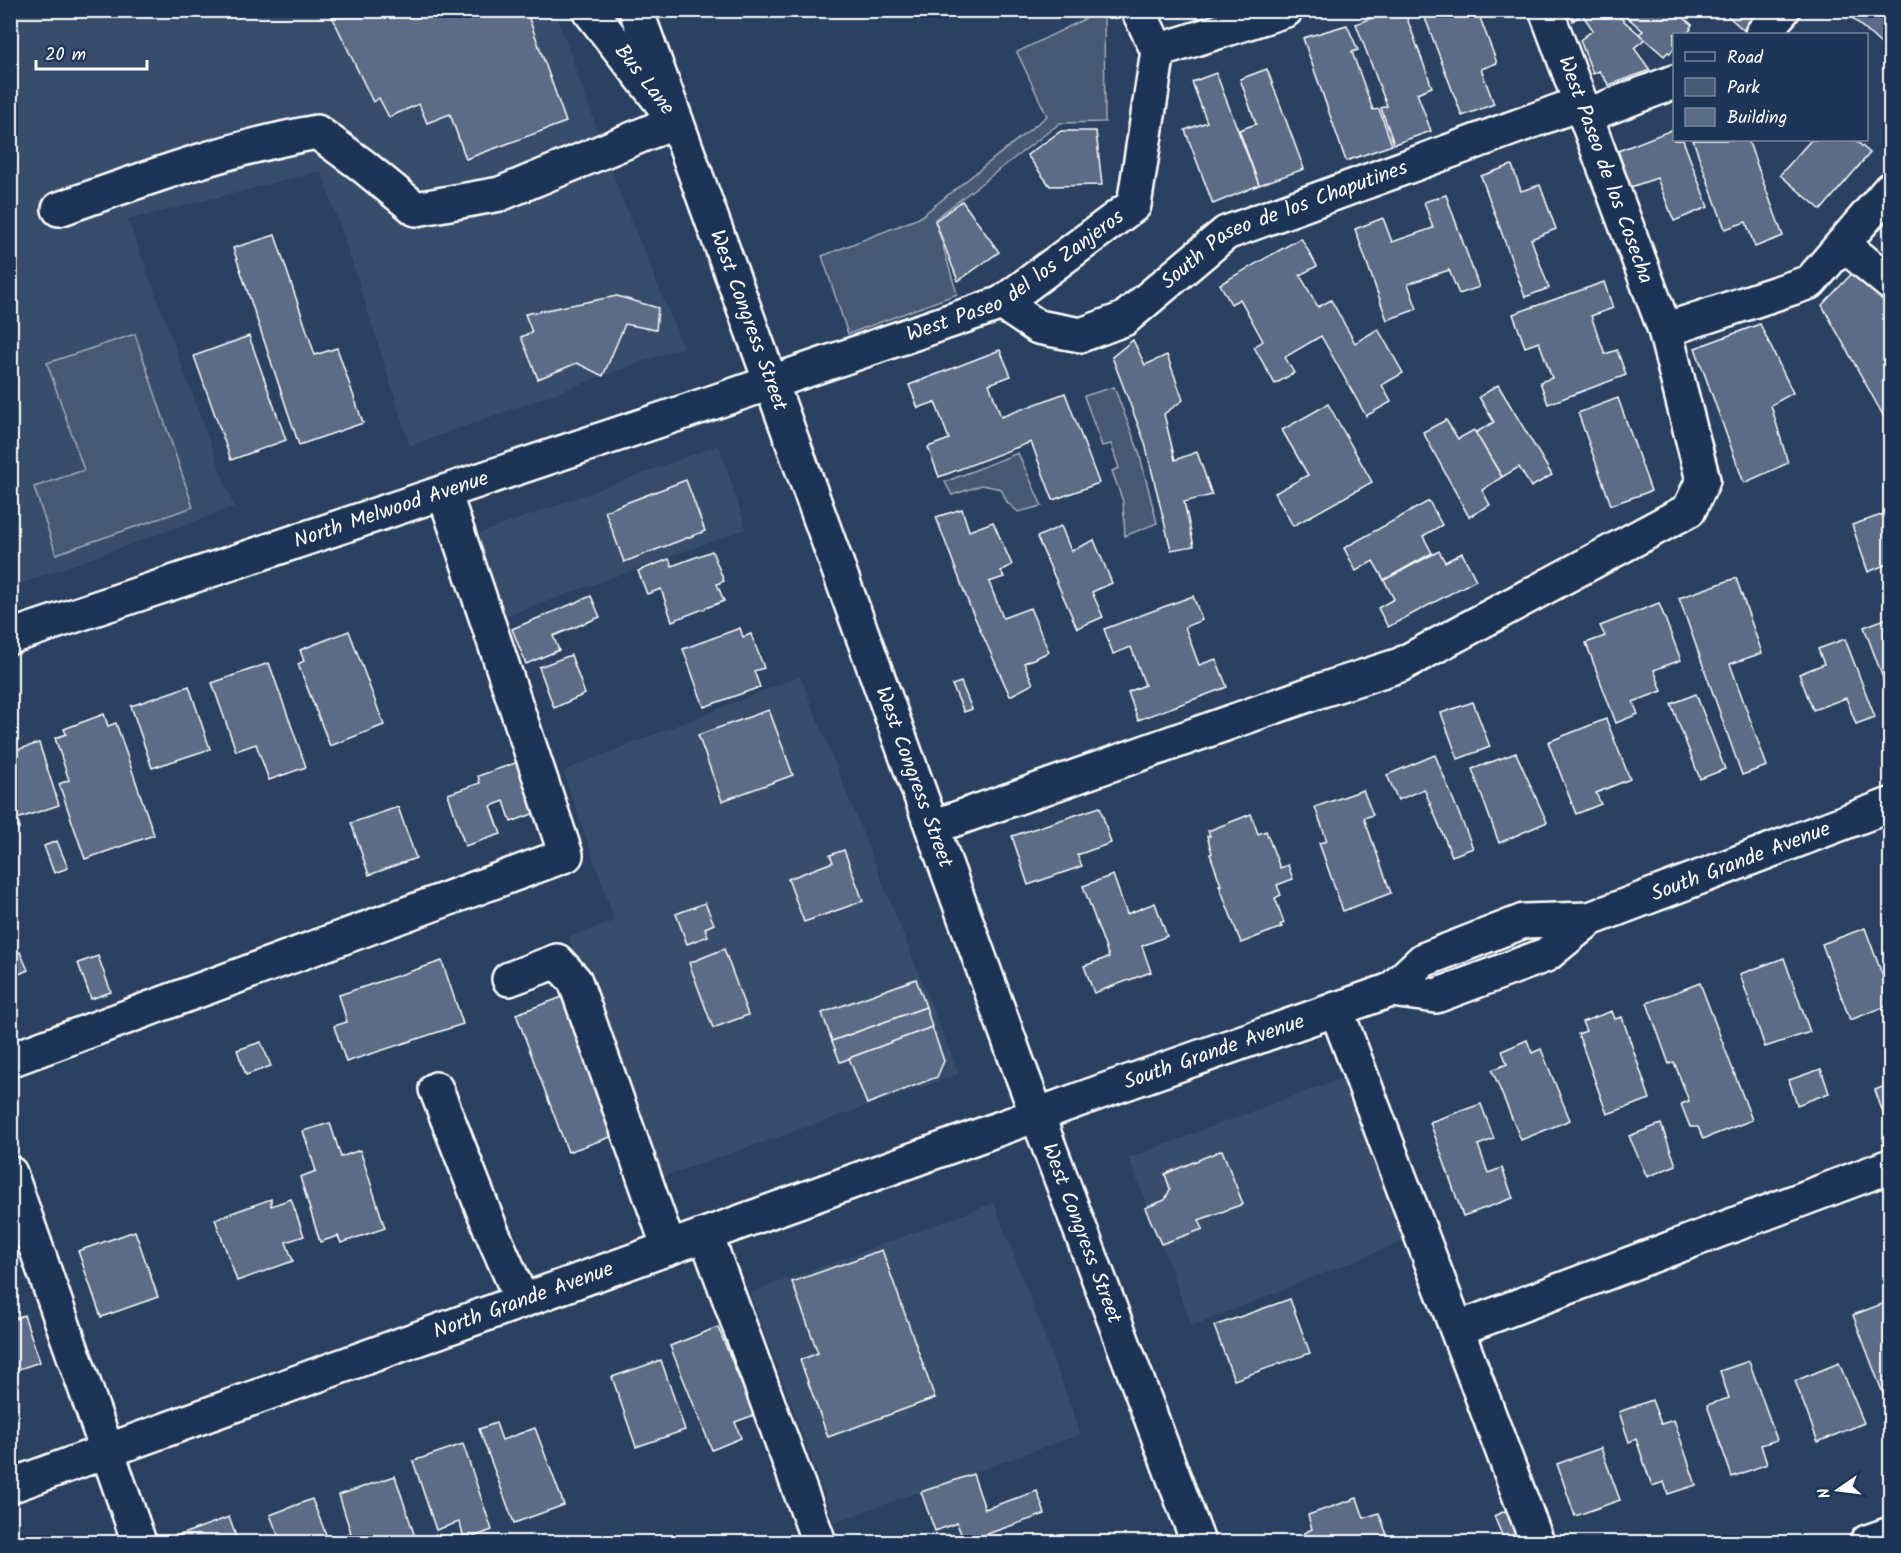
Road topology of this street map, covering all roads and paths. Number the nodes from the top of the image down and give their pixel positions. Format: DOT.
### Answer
graph roads {
  1 [pos="589,10"];
  2 [pos="636,10"];
  3 [pos="1138,10"];
  4 [pos="1287,10"];
  5 [pos="1546,10"];
  6 [pos="1783,10"];
  7 [pos="1763,33"];
  8 [pos="1158,51"];
  9 [pos="1673,82"];
  10 [pos="1583,109"];
  11 [pos="676,121"];
  12 [pos="1890,189"];
  13 [pos="59,209"];
  14 [pos="1843,244"];
  15 [pos="1890,283"];
  16 [pos="1002,303"];
  17 [pos="1665,330"];
  18 [pos="771,382"];
  19 [pos="444,492"];
  20 [pos="10,637"];
  21 [pos="1890,805"];
  22 [pos="933,827"];
  23 [pos="509,979"];
  24 [pos="1336,1009"];
  25 [pos="10,1060"];
  26 [pos="436,1089"];
  27 [pos="1037,1116"];
  28 [pos="1890,1166"];
  29 [pos="10,1173"];
  30 [pos="706,1235"];
  31 [pos="669,1248"];
  32 [pos="522,1301"];
  33 [pos="1457,1329"];
  34 [pos="106,1451"];
  35 [pos="10,1485"];
  36 [pos="1890,1534"];
  37 [pos="139,1542"];
  38 [pos="819,1542"];
  39 [pos="1198,1542"];
  40 [pos="1537,1542"];
  41 [pos="1867,1542"];
  1 -- 11 [label="main road, Bus Lane"];
  2 -- 11 [label="main road, West Congress Street"];
  3 -- 8 [label="main road"];
  4 -- 8 [label="main road"];
  5 -- 10 [label="main road, West Paseo de los Cosecha"];
  6 -- 7 [label="main road"];
  8 -- 16 [label="main road, West Paseo del los Zanjeros"];
  9 -- 10 [label="main road, South Paseo de los Chaputines"];
  10 -- 16 [label="main road, South Paseo de los Chaputines"];
  10 -- 17 [label="main road, West Paseo de los Cosecha"];
  11 -- 13 [label="main road"];
  11 -- 18 [label="main road, West Congress Street"];
  12 -- 14 [label="main road"];
  14 -- 15 [label="main road"];
  14 -- 17 [label="main road"];
  16 -- 18 [label="main road, West Paseo del los Zanjeros"];
  17 -- 22 [label="main road, West Paseo de los Cosecha"];
  18 -- 19 [label="main road, North Melwood Avenue"];
  18 -- 22 [label="main road, West Congress Street"];
  19 -- 20 [label="main road, North Melwood Avenue"];
  19 -- 25 [label="main road"];
  21 -- 24 [label="main road, South Grande Avenue"];
  22 -- 27 [label="main road, West Congress Street"];
  23 -- 31 [label="main road"];
  24 -- 27 [label="main road, South Grande Avenue"];
  24 -- 33 [label="main road"];
  26 -- 32 [label="main road"];
  27 -- 30 [label="main road, North Grande Avenue"];
  27 -- 39 [label="main road, West Congress Street"];
  28 -- 33 [label="main road"];
  29 -- 34 [label="main road"];
  30 -- 31 [label="main road, North Grande Avenue"];
  30 -- 38 [label="main road"];
  31 -- 32 [label="main road, North Grande Avenue"];
  32 -- 34 [label="main road, North Grande Avenue"];
  33 -- 40 [label="main road"];
  34 -- 35 [label="main road, North Grande Avenue"];
  34 -- 37 [label="main road"];
  36 -- 41 [label="main road"];
}
